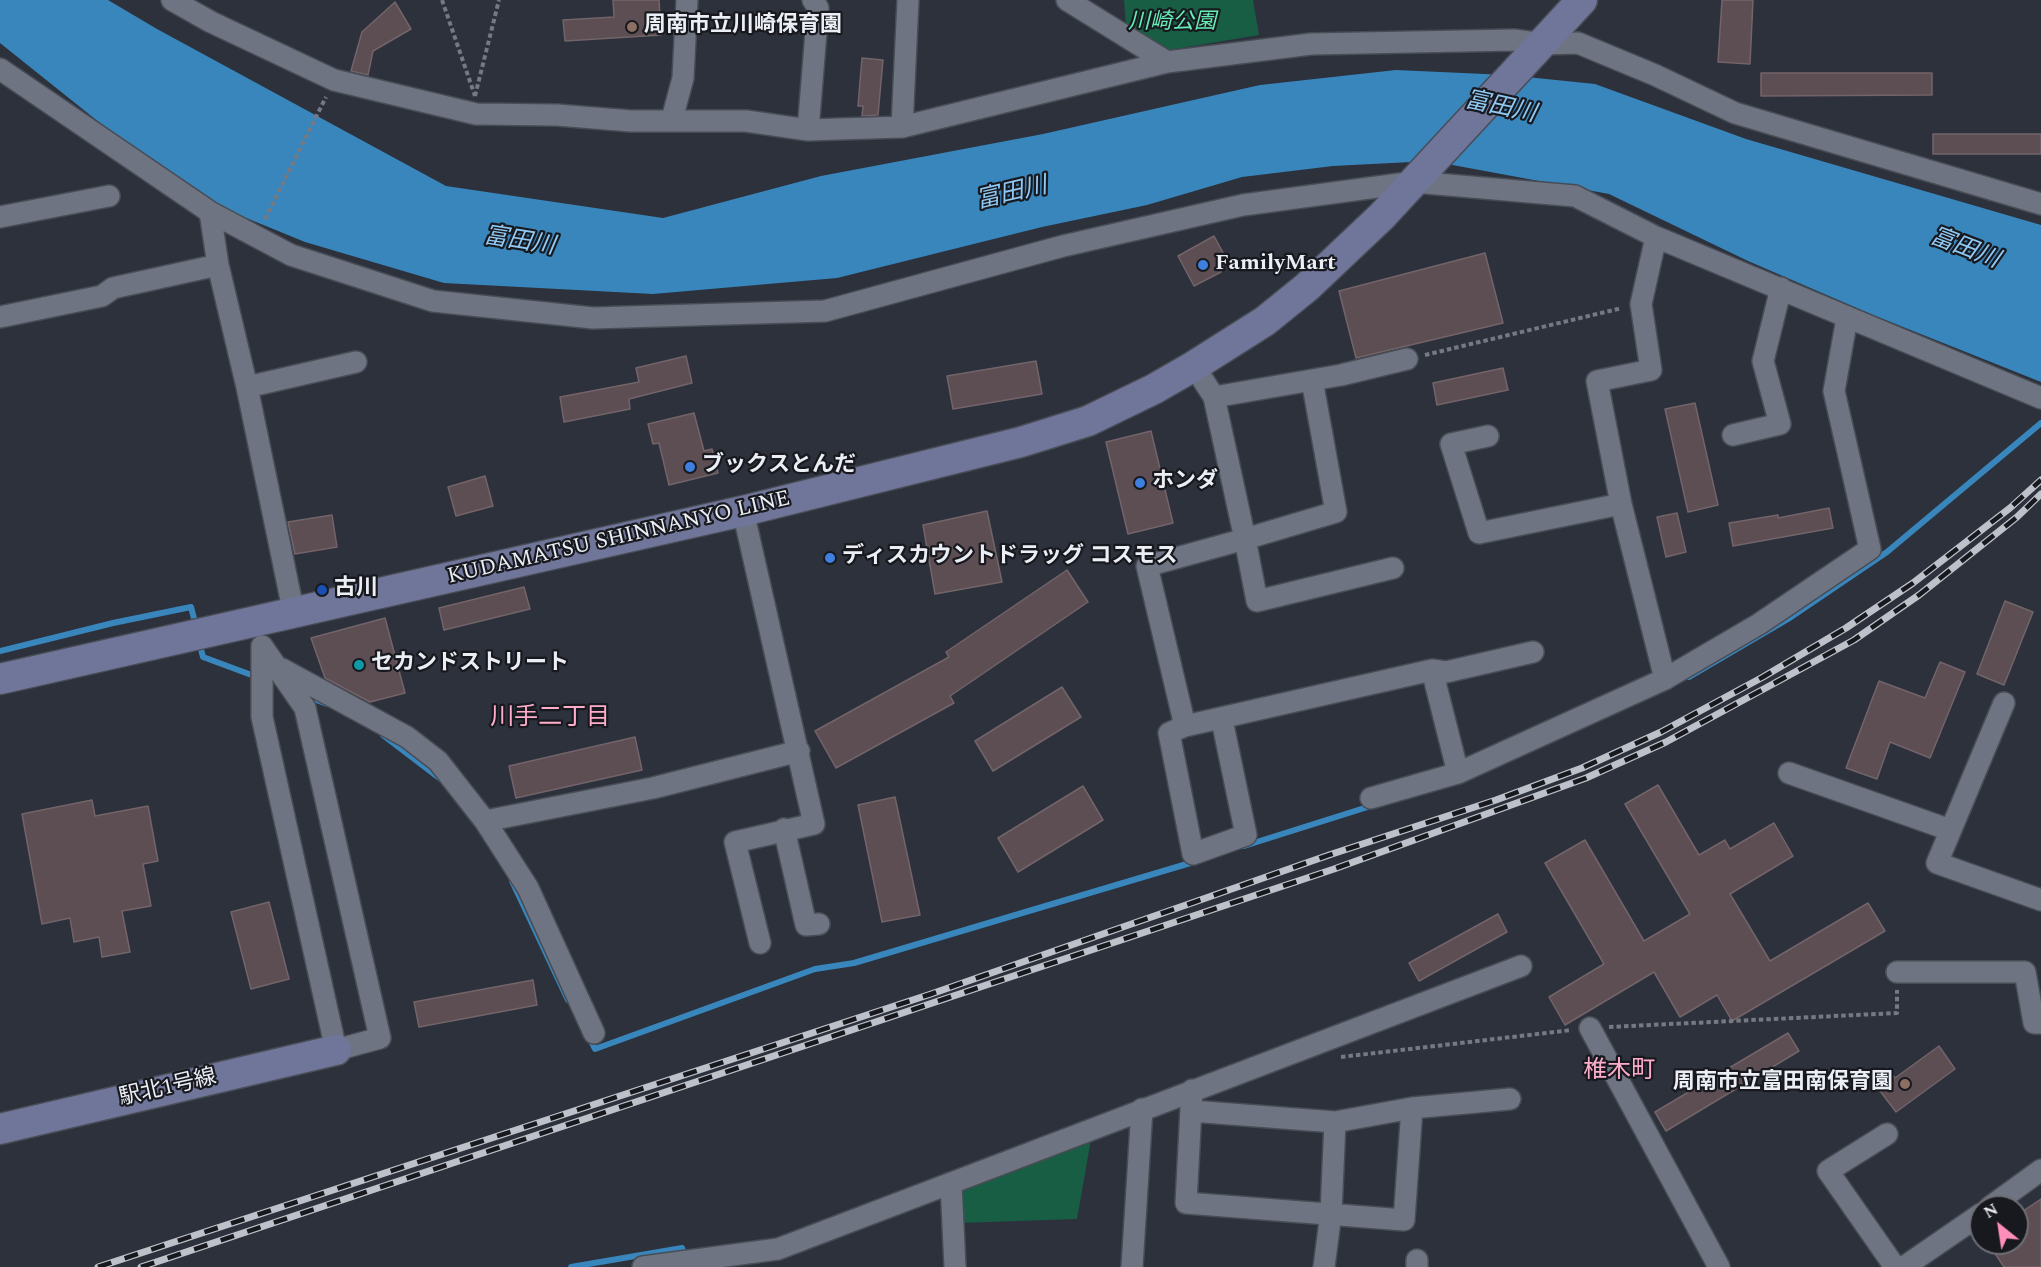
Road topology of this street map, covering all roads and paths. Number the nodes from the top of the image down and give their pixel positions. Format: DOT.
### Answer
graph roads {
  1 [pos="172,0"];
  2 [pos="442,0"];
  3 [pos="500,0"];
  4 [pos="687,0"];
  5 [pos="813,0"];
  6 [pos="908,0"];
  7 [pos="1067,0"];
  8 [pos="1582,0"];
  9 [pos="1537,50"];
  10 [pos="1167,62"];
  11 [pos="0,69"];
  12 [pos="327,94"];
  13 [pos="672,120"];
  14 [pos="902,127"];
  15 [pos="808,130"];
  16 [pos="1421,175"];
  17 [pos="109,196"];
  18 [pos="2041,204"];
  19 [pos="210,212"];
  20 [pos="0,217"];
  21 [pos="261,228"];
  22 [pos="1656,237"];
  23 [pos="219,265"];
  24 [pos="1781,288"];
  25 [pos="1641,304"];
  26 [pos="0,317"];
  27 [pos="1847,318"];
  28 [pos="1407,359"];
  29 [pos="356,362"];
  30 [pos="1194,366"];
  31 [pos="1312,380"];
  32 [pos="247,387"];
  33 [pos="1214,398"];
  34 [pos="2041,398"];
  35 [pos="1733,435"];
  36 [pos="1488,436"];
  37 [pos="1621,504"];
  38 [pos="743,511"];
  39 [pos="1245,539"];
  40 [pos="1393,568"];
  41 [pos="294,614"];
  42 [pos="266,646"];
  43 [pos="1533,652"];
  44 [pos="1432,670"];
  45 [pos="0,679"];
  46 [pos="1665,679"];
  47 [pos="2004,703"];
  48 [pos="1222,720"];
  49 [pos="1185,726"];
  50 [pos="799,751"];
  51 [pos="1458,773"];
  52 [pos="1789,773"];
  53 [pos="1371,798"];
  54 [pos="485,821"];
  55 [pos="784,829"];
  56 [pos="1950,830"];
  57 [pos="2041,900"];
  58 [pos="819,924"];
  59 [pos="760,944"];
  60 [pos="1521,966"];
  61 [pos="1897,972"];
  62 [pos="2041,1023"];
  63 [pos="1590,1028"];
  64 [pos="594,1033"];
  65 [pos="336,1050"];
  66 [pos="1510,1099"];
  67 [pos="1191,1100"];
  68 [pos="1412,1107"];
  69 [pos="1142,1109"];
  70 [pos="1335,1122"];
  71 [pos="0,1129"];
  72 [pos="1887,1134"];
  73 [pos="2041,1170"];
  74 [pos="951,1183"];
  75 [pos="2007,1195"];
  76 [pos="1331,1213"];
  77 [pos="1969,1222"];
  78 [pos="703,1264"];
  79 [pos="643,1267"];
  80 [pos="955,1267"];
  81 [pos="1132,1267"];
  82 [pos="1324,1267"];
  83 [pos="1719,1267"];
  84 [pos="1895,1267"];
  85 [pos="1904,1267"];
  1 -- 13 [label="street"];
  2 -- 3 [label="path"];
  4 -- 13 [label="street"];
  5 -- 15 [label="street"];
  6 -- 14 [label="street"];
  7 -- 10 [label="street"];
  8 -- 9 [label="main road, KUDAMATSU SHINNANYO LINE"];
  9 -- 10 [label="street"];
  9 -- 16 [label="main road, KUDAMATSU SHINNANYO LINE"];
  9 -- 18 [label="street"];
  10 -- 14 [label="street"];
  11 -- 19 [label="street"];
  12 -- 21 [label="path"];
  13 -- 15 [label="street"];
  14 -- 15 [label="street"];
  16 -- 19 [label="street"];
  16 -- 22 [label="street"];
  16 -- 30 [label="main road, KUDAMATSU SHINNANYO LINE"];
  17 -- 20 [label="street"];
  19 -- 23 [label="street"];
  22 -- 24 [label="street"];
  22 -- 25 [label="street"];
  23 -- 26 [label="street"];
  23 -- 32 [label="street"];
  24 -- 27 [label="street"];
  24 -- 35 [label="street"];
  25 -- 28 [label="path"];
  25 -- 37 [label="street"];
  27 -- 34 [label="street"];
  27 -- 46 [label="street"];
  28 -- 31 [label="street"];
  29 -- 32 [label="street"];
  30 -- 33 [label="street"];
  30 -- 38 [label="main road, KUDAMATSU SHINNANYO LINE"];
  31 -- 33 [label="street"];
  31 -- 39 [label="street"];
  32 -- 41 [label="street"];
  33 -- 39 [label="street"];
  36 -- 37 [label="street"];
  37 -- 46 [label="street"];
  38 -- 41 [label="main road, KUDAMATSU SHINNANYO LINE"];
  38 -- 50 [label="street"];
  39 -- 40 [label="street"];
  39 -- 49 [label="street"];
  41 -- 42 [label="main road, KUDAMATSU SHINNANYO LINE"];
  42 -- 45 [label="main road, KUDAMATSU SHINNANYO LINE"];
  42 -- 54 [label="street"];
  42 -- 65 [label="street"];
  42 -- 65 [label="street"];
  43 -- 44 [label="street"];
  44 -- 48 [label="street"];
  44 -- 51 [label="street"];
  46 -- 51 [label="street"];
  47 -- 56 [label="street"];
  48 -- 49 [label="street"];
  48 -- 49 [label="street"];
  50 -- 54 [label="street"];
  50 -- 55 [label="street"];
  51 -- 53 [label="street"];
  52 -- 56 [label="street"];
  54 -- 64 [label="street"];
  55 -- 58 [label="street"];
  55 -- 59 [label="street"];
  56 -- 57 [label="street"];
  60 -- 67 [label="street"];
  61 -- 62 [label="street"];
  63 -- 83 [label="street"];
  65 -- 71 [label="main road, 駅北1号線"];
  66 -- 68 [label="street"];
  67 -- 69 [label="street"];
  67 -- 70 [label="street"];
  67 -- 76 [label="street"];
  68 -- 70 [label="street"];
  68 -- 76 [label="street"];
  69 -- 74 [label="street"];
  69 -- 81 [label="street"];
  70 -- 76 [label="street"];
  72 -- 84 [label="street"];
  73 -- 75 [label="street"];
  74 -- 78 [label="street"];
  74 -- 80 [label="street"];
  76 -- 82 [label="street"];
  77 -- 85 [label="street"];
  78 -- 79 [label="street"];
}
